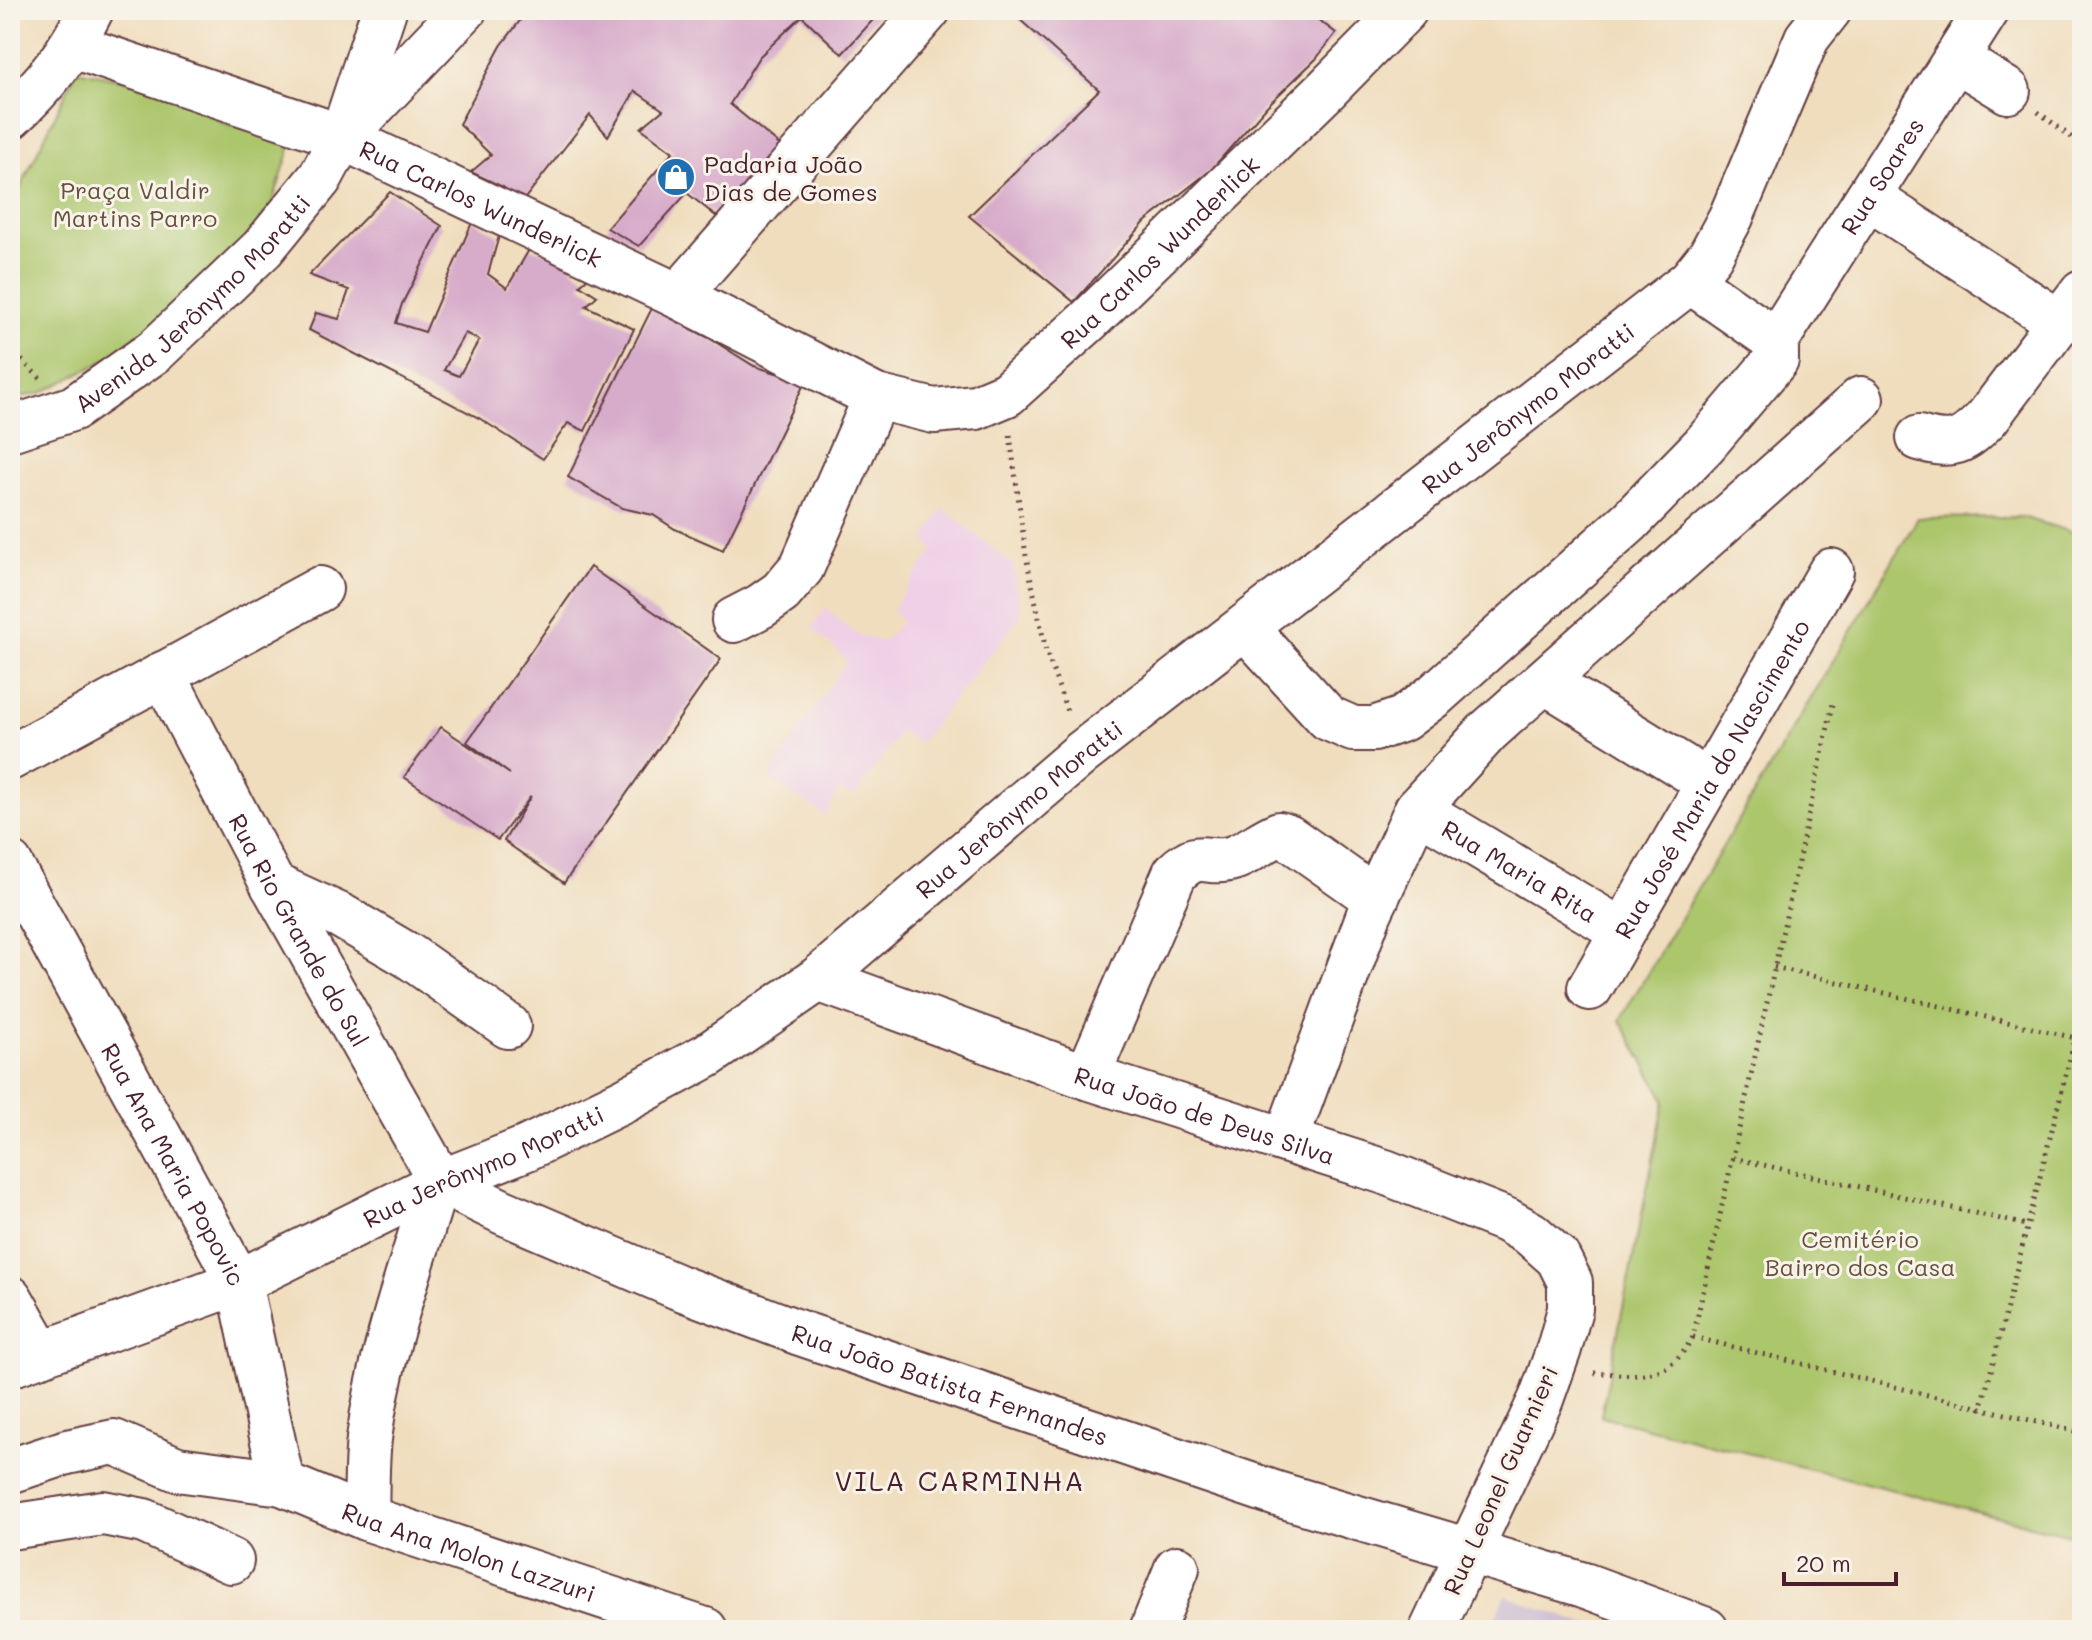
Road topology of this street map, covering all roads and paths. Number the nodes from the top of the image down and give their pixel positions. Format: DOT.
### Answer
graph roads {
  1 [pos="384,10"];
  2 [pos="464,10"];
  3 [pos="928,10"];
  4 [pos="1405,10"];
  5 [pos="1987,10"];
  6 [pos="1816,19"];
  7 [pos="82,28"];
  8 [pos="1956,59"];
  9 [pos="2008,91"];
  10 [pos="10,117"];
  11 [pos="342,137"];
  12 [pos="2082,145"];
  13 [pos="1868,197"];
  14 [pos="1690,281"];
  15 [pos="678,296"];
  16 [pos="2071,307"];
  17 [pos="1776,341"];
  18 [pos="20,359"];
  19 [pos="10,363"];
  20 [pos="1007,394"];
  21 [pos="876,397"];
  22 [pos="1861,399"];
  23 [pos="10,429"];
  24 [pos="1919,438"];
  25 [pos="1831,571"];
  26 [pos="320,589"];
  27 [pos="734,620"];
  28 [pos="1245,627"];
  29 [pos="163,674"];
  30 [pos="1546,682"];
  31 [pos="1833,704"];
  32 [pos="1082,753"];
  33 [pos="10,758"];
  34 [pos="1708,782"];
  35 [pos="1417,809"];
  36 [pos="10,864"];
  37 [pos="273,885"];
  38 [pos="1376,899"];
  39 [pos="1622,931"];
  40 [pos="1774,967"];
  41 [pos="818,979"];
  42 [pos="1590,988"];
  43 [pos="2082,1011"];
  44 [pos="508,1026"];
  45 [pos="2075,1038"];
  46 [pos="1087,1077"];
  47 [pos="1286,1140"];
  48 [pos="1733,1158"];
  49 [pos="438,1183"];
  50 [pos="2027,1225"];
  51 [pos="239,1282"];
  52 [pos="1570,1282"];
  53 [pos="10,1298"];
  54 [pos="1693,1337"];
  55 [pos="26,1360"];
  56 [pos="1551,1370"];
  57 [pos="1981,1410"];
  58 [pos="2082,1433"];
  59 [pos="10,1471"];
  60 [pos="282,1483"];
  61 [pos="366,1518"];
  62 [pos="10,1527"];
  63 [pos="1470,1552"];
  64 [pos="231,1561"];
  65 [pos="1177,1568"];
  66 [pos="705,1630"];
  67 [pos="1152,1630"];
  68 [pos="1432,1630"];
  69 [pos="1706,1630"];
  1 -- 11 [label="street"];
  2 -- 11 [label="street"];
  3 -- 15 [label="street"];
  4 -- 20 [label="street, Rua Carlos Wunderlick"];
  5 -- 8 [label="street, Rua Soares"];
  6 -- 14 [label="street, Rua Jerônymo Moratti"];
  7 -- 10 [label="street"];
  7 -- 11 [label="street, Rua Carlos Wunderlick"];
  8 -- 9 [label="street"];
  8 -- 13 [label="street, Rua Soares"];
  9 -- 12 [label="path"];
  11 -- 15 [label="street, Rua Carlos Wunderlick"];
  11 -- 23 [label="street, Avenida Jerônymo Moratti"];
  13 -- 16 [label="street"];
  13 -- 17 [label="street, Rua Soares"];
  14 -- 17 [label="street"];
  14 -- 28 [label="street, Rua Jerônymo Moratti"];
  15 -- 21 [label="street, Rua Carlos Wunderlick"];
  16 -- 24 [label="street"];
  17 -- 28 [label="street, Rua Soares"];
  18 -- 19 [label="path"];
  20 -- 21 [label="street, Rua Carlos Wunderlick"];
  20 -- 32 [label="path"];
  21 -- 27 [label="street"];
  22 -- 30 [label="street"];
  25 -- 34 [label="street, Rua José Maria do Nascimento"];
  26 -- 29 [label="street"];
  28 -- 32 [label="street, Rua Jerônymo Moratti"];
  29 -- 33 [label="street"];
  29 -- 37 [label="street, Rua Rio Grande do Sul"];
  30 -- 34 [label="street"];
  30 -- 35 [label="street"];
  31 -- 40 [label="path"];
  32 -- 41 [label="street, Rua Jerônymo Moratti"];
  34 -- 39 [label="street, Rua José Maria do Nascimento"];
  35 -- 38 [label="street"];
  35 -- 39 [label="street, Rua Maria Rita"];
  36 -- 51 [label="street, Rua Ana Maria Popovic"];
  37 -- 44 [label="street"];
  37 -- 49 [label="street, Rua Rio Grande do Sul"];
  38 -- 46 [label="street"];
  38 -- 47 [label="street"];
  39 -- 42 [label="street, Rua José Maria do Nascimento"];
  40 -- 45 [label="path"];
  40 -- 48 [label="path"];
  41 -- 46 [label="street, Rua João de Deus Silva"];
  41 -- 49 [label="street, Rua Jerônymo Moratti"];
  43 -- 45 [label="path"];
  45 -- 50 [label="path"];
  46 -- 47 [label="street, Rua João de Deus Silva"];
  47 -- 52 [label="street, Rua João de Deus Silva"];
  48 -- 50 [label="path"];
  48 -- 54 [label="path"];
  49 -- 51 [label="street, Rua Jerônymo Moratti"];
  49 -- 61 [label="street"];
  49 -- 63 [label="street, Rua João Batista Fernandes"];
  50 -- 57 [label="path"];
  51 -- 55 [label="street, Rua Jerônymo Moratti"];
  51 -- 60 [label="street, Rua Ana Maria Popovic"];
  52 -- 56 [label="street, Rua Leonel Guarnieri"];
  53 -- 55 [label="street"];
  54 -- 56 [label="path"];
  54 -- 57 [label="path"];
  56 -- 63 [label="street, Rua Leonel Guarnieri"];
  57 -- 58 [label="path"];
  59 -- 60 [label="street, Rua Ana Molon Lazzuri"];
  60 -- 61 [label="street, Rua Ana Molon Lazzuri"];
  61 -- 66 [label="street, Rua Ana Molon Lazzuri"];
  62 -- 64 [label="street"];
  63 -- 68 [label="street, Rua Leonel Guarnieri"];
  63 -- 69 [label="street, Rua João Batista Fernandes"];
  65 -- 67 [label="street"];
}
